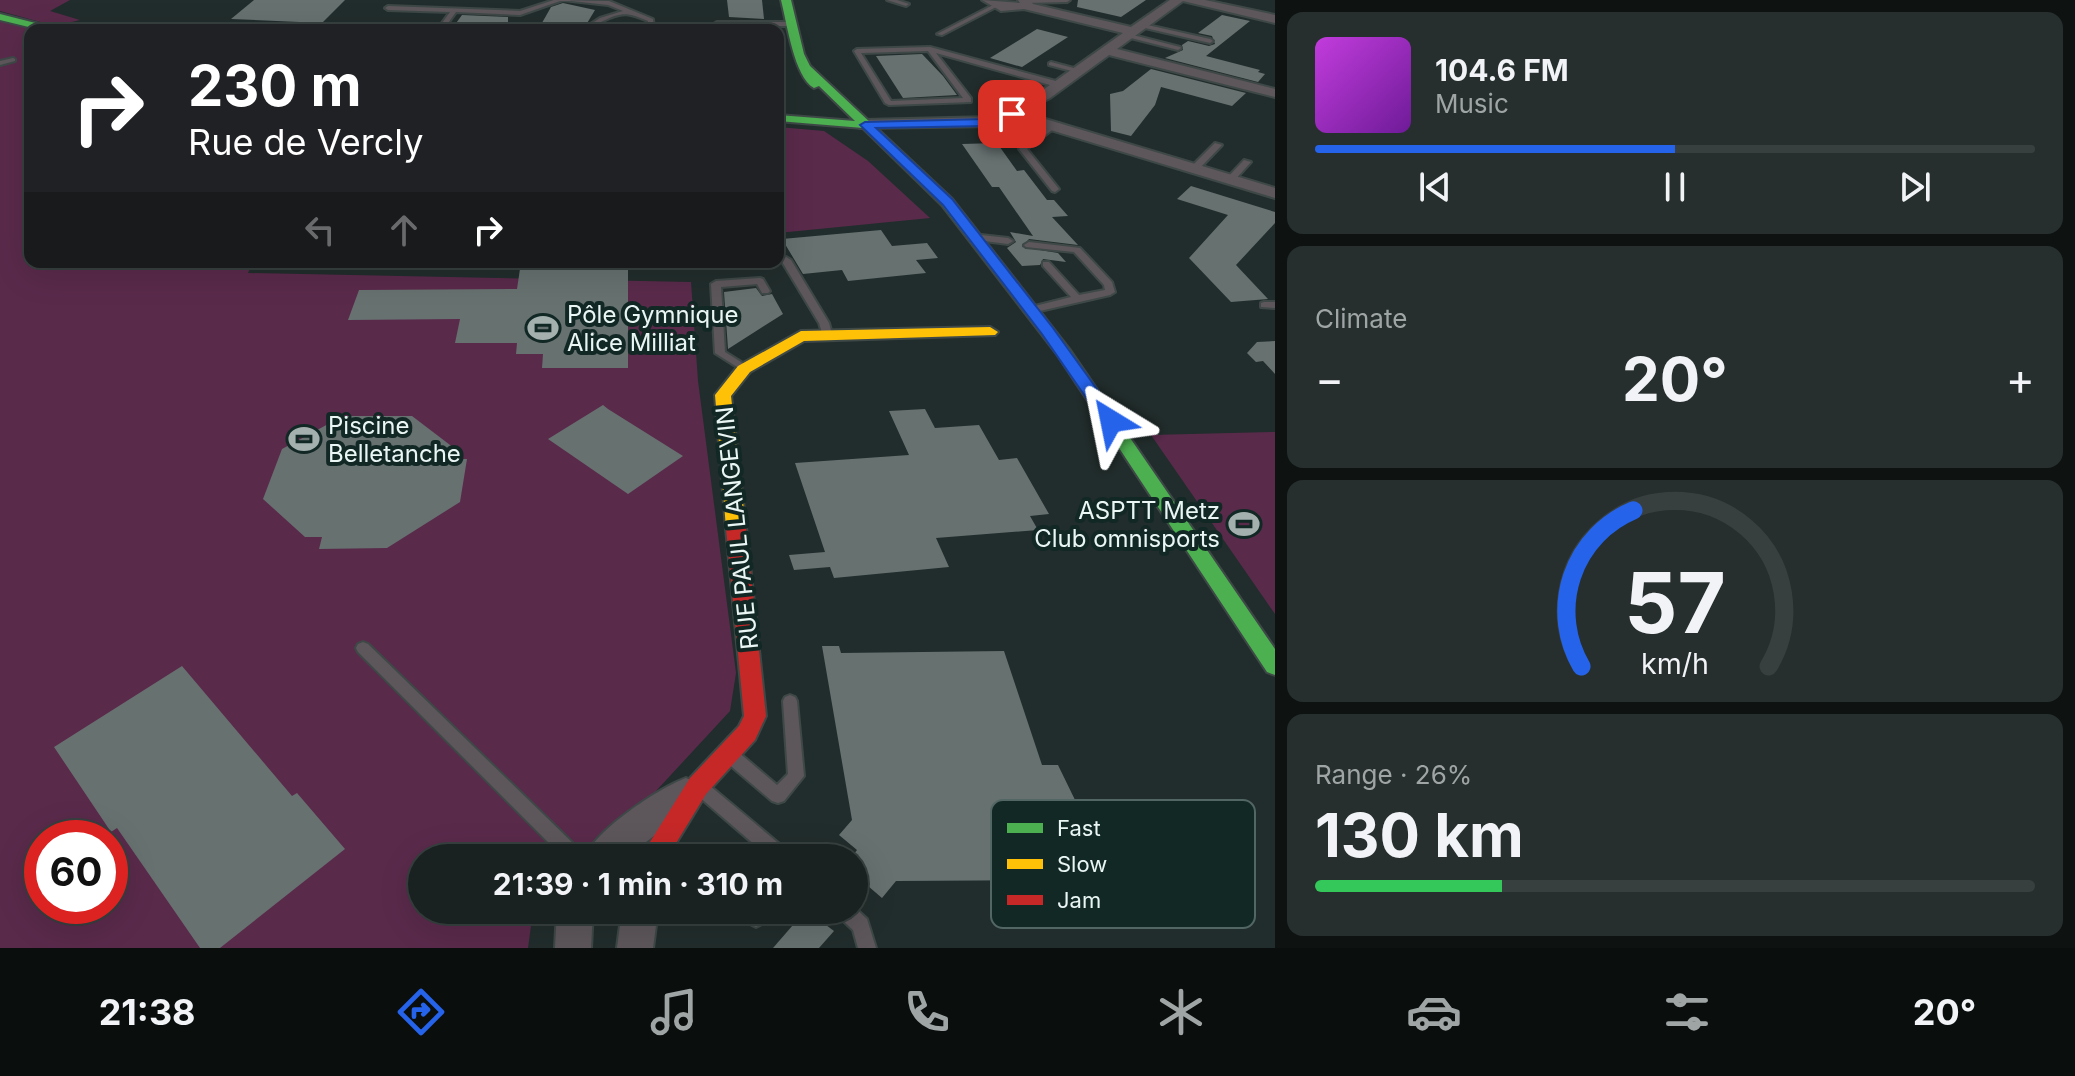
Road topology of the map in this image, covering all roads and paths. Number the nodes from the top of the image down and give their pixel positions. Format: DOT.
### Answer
graph roads {
  1 [pos="563,0"];
  2 [pos="786,0"];
  3 [pos="890,0"];
  4 [pos="1067,0"];
  5 [pos="1178,0"];
  6 [pos="1188,0"];
  7 [pos="1252,0"];
  8 [pos="1025,2"];
  9 [pos="906,4"];
  10 [pos="1000,7"];
  11 [pos="388,8"];
  12 [pos="455,10"];
  13 [pos="629,11"];
  14 [pos="1238,11"];
  15 [pos="0,17"];
  16 [pos="1275,19"];
  17 [pos="28,24"];
  18 [pos="444,24"];
  19 [pos="594,24"];
  20 [pos="651,24"];
  21 [pos="1136,31"];
  22 [pos="788,32"];
  23 [pos="940,34"];
  24 [pos="1210,41"];
  25 [pos="1178,48"];
  26 [pos="930,49"];
  27 [pos="1108,51"];
  28 [pos="13,60"];
  29 [pos="0,63"];
  30 [pos="1051,64"];
  31 [pos="1079,71"];
  32 [pos="1060,85"];
  33 [pos="1275,93"];
  34 [pos="784,116"];
  35 [pos="1007,116"];
  36 [pos="851,120"];
  37 [pos="1052,127"];
  38 [pos="1218,145"];
  39 [pos="1247,162"];
  40 [pos="1194,169"];
  41 [pos="1230,180"];
  42 [pos="1055,189"];
  43 [pos="1275,193"];
  44 [pos="972,237"];
  45 [pos="1008,241"];
  46 [pos="1029,245"];
  47 [pos="786,260"];
  48 [pos="1046,264"];
  49 [pos="765,291"];
  50 [pos="1077,298"];
  51 [pos="1031,310"];
  52 [pos="990,332"];
  53 [pos="827,334"];
  54 [pos="745,369"];
  55 [pos="363,648"];
  56 [pos="1275,666"];
  57 [pos="790,701"];
  58 [pos="729,755"];
  59 [pos="698,786"];
  60 [pos="562,844"];
  61 [pos="618,844"];
  62 [pos="662,844"];
  63 [pos="766,844"];
  64 [pos="574,924"];
  65 [pos="860,924"];
  66 [pos="573,948"];
  67 [pos="867,948"];
  1 -- 12 [label="lane"];
  1 -- 13 [label="lane"];
  2 -- 22 [label="main road"];
  3 -- 9 [label="lane"];
  4 -- 8 [label="lane"];
  5 -- 21 [label="street"];
  6 -- 14 [label="street"];
  7 -- 14 [label="street"];
  8 -- 10 [label="street"];
  8 -- 21 [label="street"];
  10 -- 23 [label="lane"];
  11 -- 12 [label="lane"];
  12 -- 18 [label="lane"];
  13 -- 19 [label="lane"];
  13 -- 20 [label="lane"];
  14 -- 16 [label="street"];
  15 -- 17 [label="main road"];
  21 -- 24 [label="lane"];
  21 -- 25 [label="lane"];
  21 -- 27 [label="street"];
  22 -- 36 [label="main road"];
  26 -- 26 [label="lane"];
  26 -- 32 [label="lane"];
  27 -- 31 [label="street"];
  27 -- 33 [label="street"];
  28 -- 29 [label="lane"];
  30 -- 31 [label="lane"];
  31 -- 32 [label="street"];
  32 -- 35 [label="street"];
  34 -- 36 [label="main road"];
  35 -- 36 [label="street"];
  35 -- 37 [label="street"];
  36 -- 44 [label="main road"];
  37 -- 40 [label="street"];
  37 -- 42 [label="lane"];
  38 -- 40 [label="lane"];
  39 -- 41 [label="lane"];
  40 -- 41 [label="street"];
  41 -- 43 [label="street"];
  44 -- 45 [label="lane"];
  44 -- 51 [label="main road"];
  46 -- 50 [label="lane"];
  47 -- 53 [label="lane"];
  48 -- 50 [label="lane"];
  49 -- 54 [label="lane"];
  50 -- 51 [label="lane"];
  51 -- 56 [label="main road"];
  52 -- 53 [label="main road, RUE PAUL LANGEVIN"];
  53 -- 54 [label="main road, RUE PAUL LANGEVIN"];
  54 -- 58 [label="main road, RUE PAUL LANGEVIN"];
  55 -- 60 [label="lane"];
  57 -- 58 [label="lane"];
  58 -- 59 [label="main road, RUE PAUL LANGEVIN"];
  59 -- 61 [label="street, RUE PAUL LANGEVIN"];
  59 -- 62 [label="main road, RUE PAUL LANGEVIN"];
  59 -- 63 [label="lane"];
  64 -- 66 [label="street"];
  65 -- 67 [label="lane"];
}
